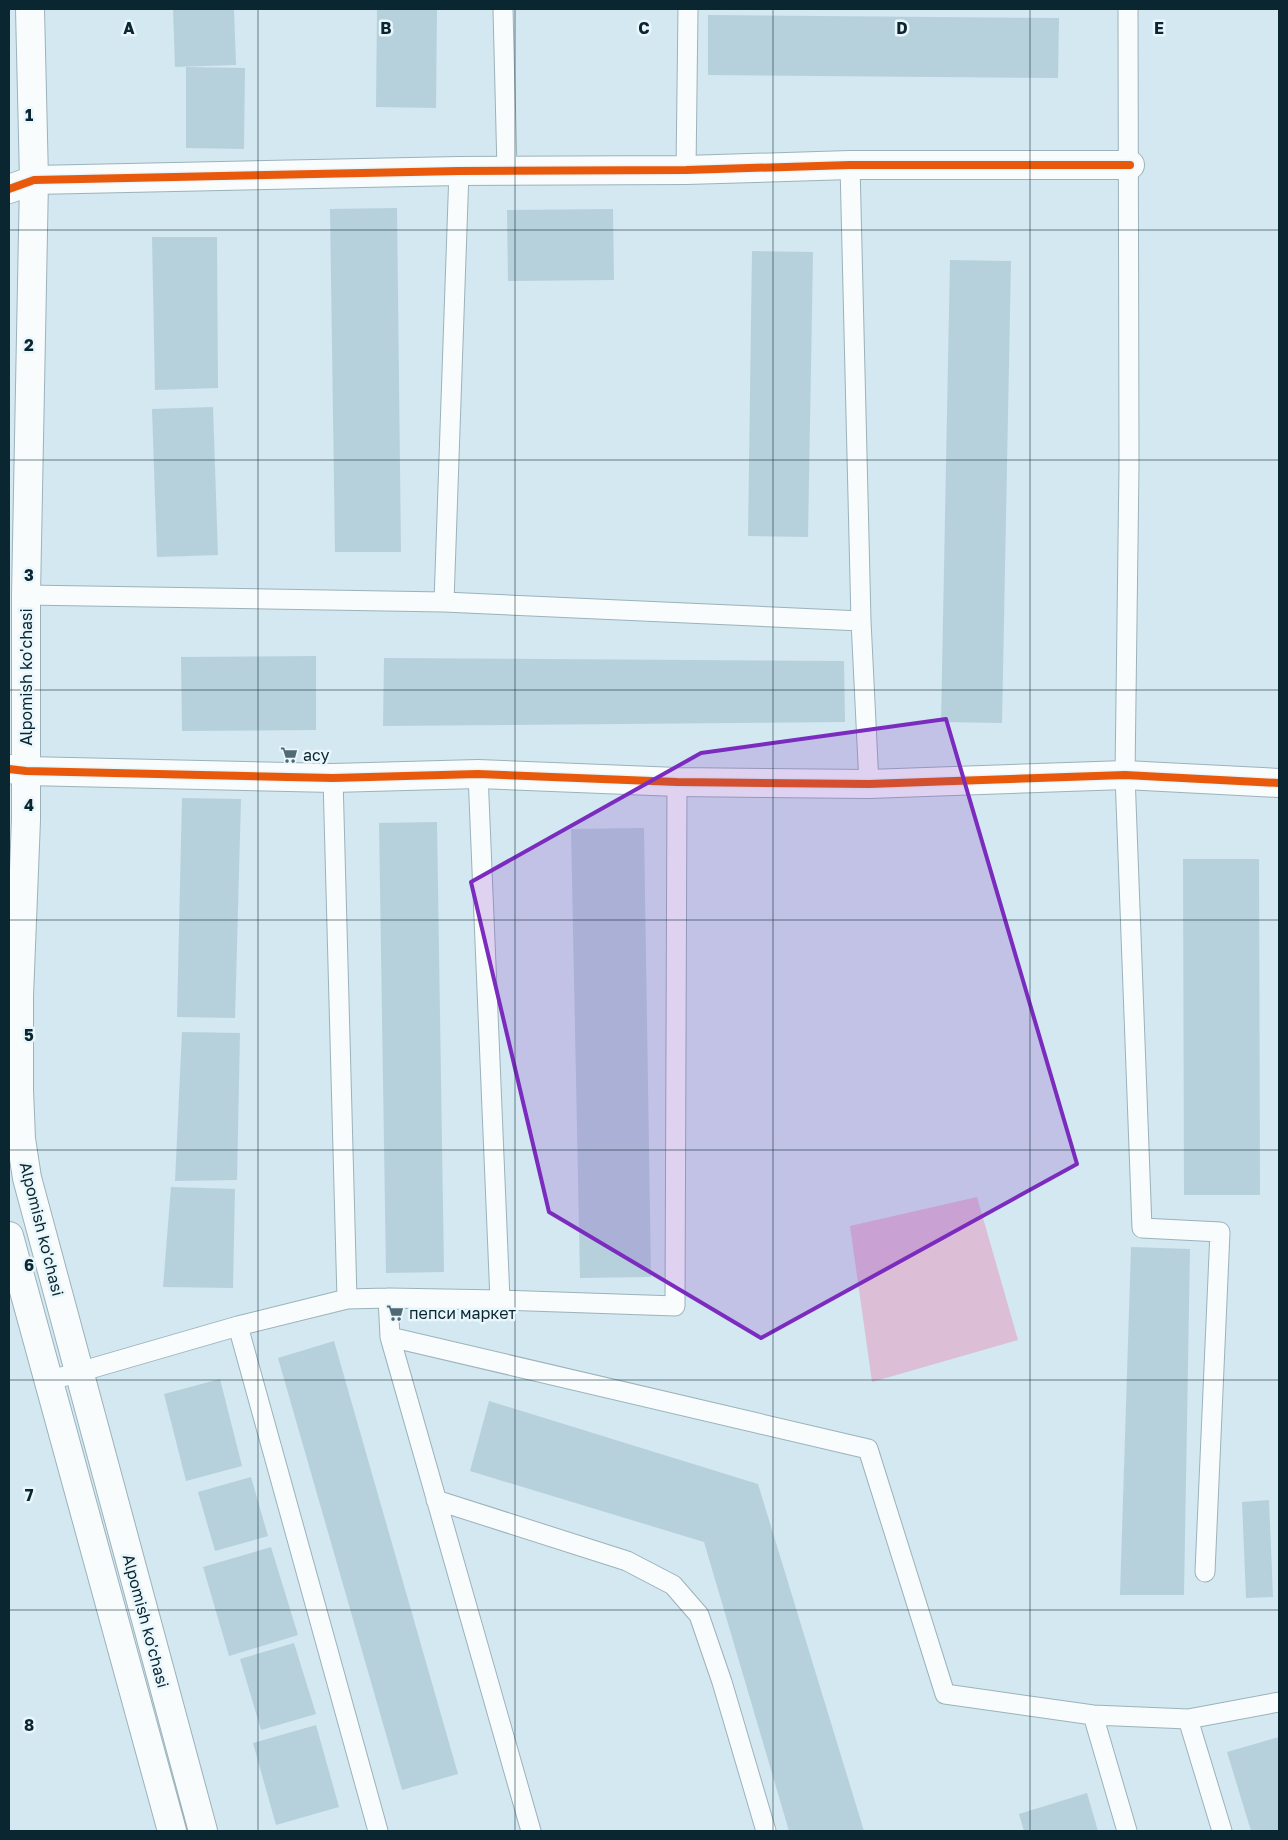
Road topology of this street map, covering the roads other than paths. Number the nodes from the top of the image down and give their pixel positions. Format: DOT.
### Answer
graph roads {
  1 [pos="30,9"];
  2 [pos="503,9"];
  3 [pos="688,9"];
  4 [pos="1128,9"];
  5 [pos="850,165"];
  6 [pos="1130,165"];
  7 [pos="507,170"];
  8 [pos="686,170"];
  9 [pos="459,171"];
  10 [pos="21,184"];
  11 [pos="26,595"];
  12 [pos="444,602"];
  13 [pos="861,621"];
  14 [pos="17,770"];
  15 [pos="478,774"];
  16 [pos="1125,775"];
  17 [pos="333,778"];
  18 [pos="677,782"];
  19 [pos="869,784"];
  20 [pos="1279,784"];
  21 [pos="17,821"];
  22 [pos="9,1236"];
  23 [pos="15,1284"];
  24 [pos="57,1286"];
  25 [pos="388,1298"];
  26 [pos="347,1300"];
  27 [pos="500,1300"];
  28 [pos="238,1326"];
  29 [pos="390,1338"];
  30 [pos="79,1371"];
  31 [pos="48,1381"];
  32 [pos="436,1500"];
  33 [pos="1205,1572"];
  34 [pos="1279,1702"];
  35 [pos="1093,1714"];
  36 [pos="1188,1719"];
  37 [pos="172,1831"];
  38 [pos="203,1831"];
  39 [pos="378,1831"];
  40 [pos="531,1831"];
  41 [pos="766,1831"];
  42 [pos="1127,1831"];
  43 [pos="1222,1831"];
  1 -- 10 [label="main road, Alpomish ko'chasi"];
  2 -- 7 [label="lane"];
  3 -- 8 [label="lane"];
  4 -- 6 [label="lane"];
  5 -- 6 [label="main road"];
  5 -- 8 [label="main road"];
  5 -- 13 [label="lane"];
  6 -- 16 [label="lane"];
  7 -- 8 [label="main road"];
  7 -- 9 [label="main road"];
  9 -- 10 [label="main road"];
  9 -- 12 [label="lane"];
  10 -- 11 [label="main road, Alpomish ko'chasi"];
  11 -- 12 [label="lane"];
  11 -- 14 [label="main road, Alpomish ko'chasi"];
  12 -- 13 [label="lane"];
  13 -- 19 [label="lane"];
  14 -- 17 [label="main road"];
  14 -- 21 [label="main road, Alpomish ko'chasi"];
  15 -- 17 [label="main road"];
  15 -- 18 [label="main road"];
  15 -- 27 [label="lane"];
  16 -- 19 [label="main road"];
  16 -- 20 [label="main road"];
  16 -- 33 [label="lane"];
  17 -- 26 [label="lane"];
  18 -- 19 [label="main road"];
  18 -- 27 [label="lane"];
  21 -- 24 [label="main road, Alpomish ko'chasi"];
  22 -- 23 [label="main road"];
  23 -- 24 [label="lane"];
  23 -- 31 [label="main road"];
  24 -- 30 [label="main road, Alpomish ko'chasi"];
  25 -- 26 [label="lane"];
  25 -- 27 [label="lane"];
  25 -- 29 [label="lane"];
  26 -- 28 [label="lane"];
  28 -- 30 [label="lane"];
  28 -- 39 [label="lane"];
  29 -- 32 [label="lane"];
  29 -- 35 [label="lane"];
  30 -- 31 [label="lane"];
  30 -- 38 [label="main road, Alpomish ko'chasi"];
  31 -- 37 [label="main road"];
  32 -- 40 [label="lane"];
  32 -- 41 [label="lane"];
  34 -- 36 [label="lane"];
  35 -- 36 [label="lane"];
  35 -- 42 [label="lane"];
  36 -- 43 [label="lane"];
}
